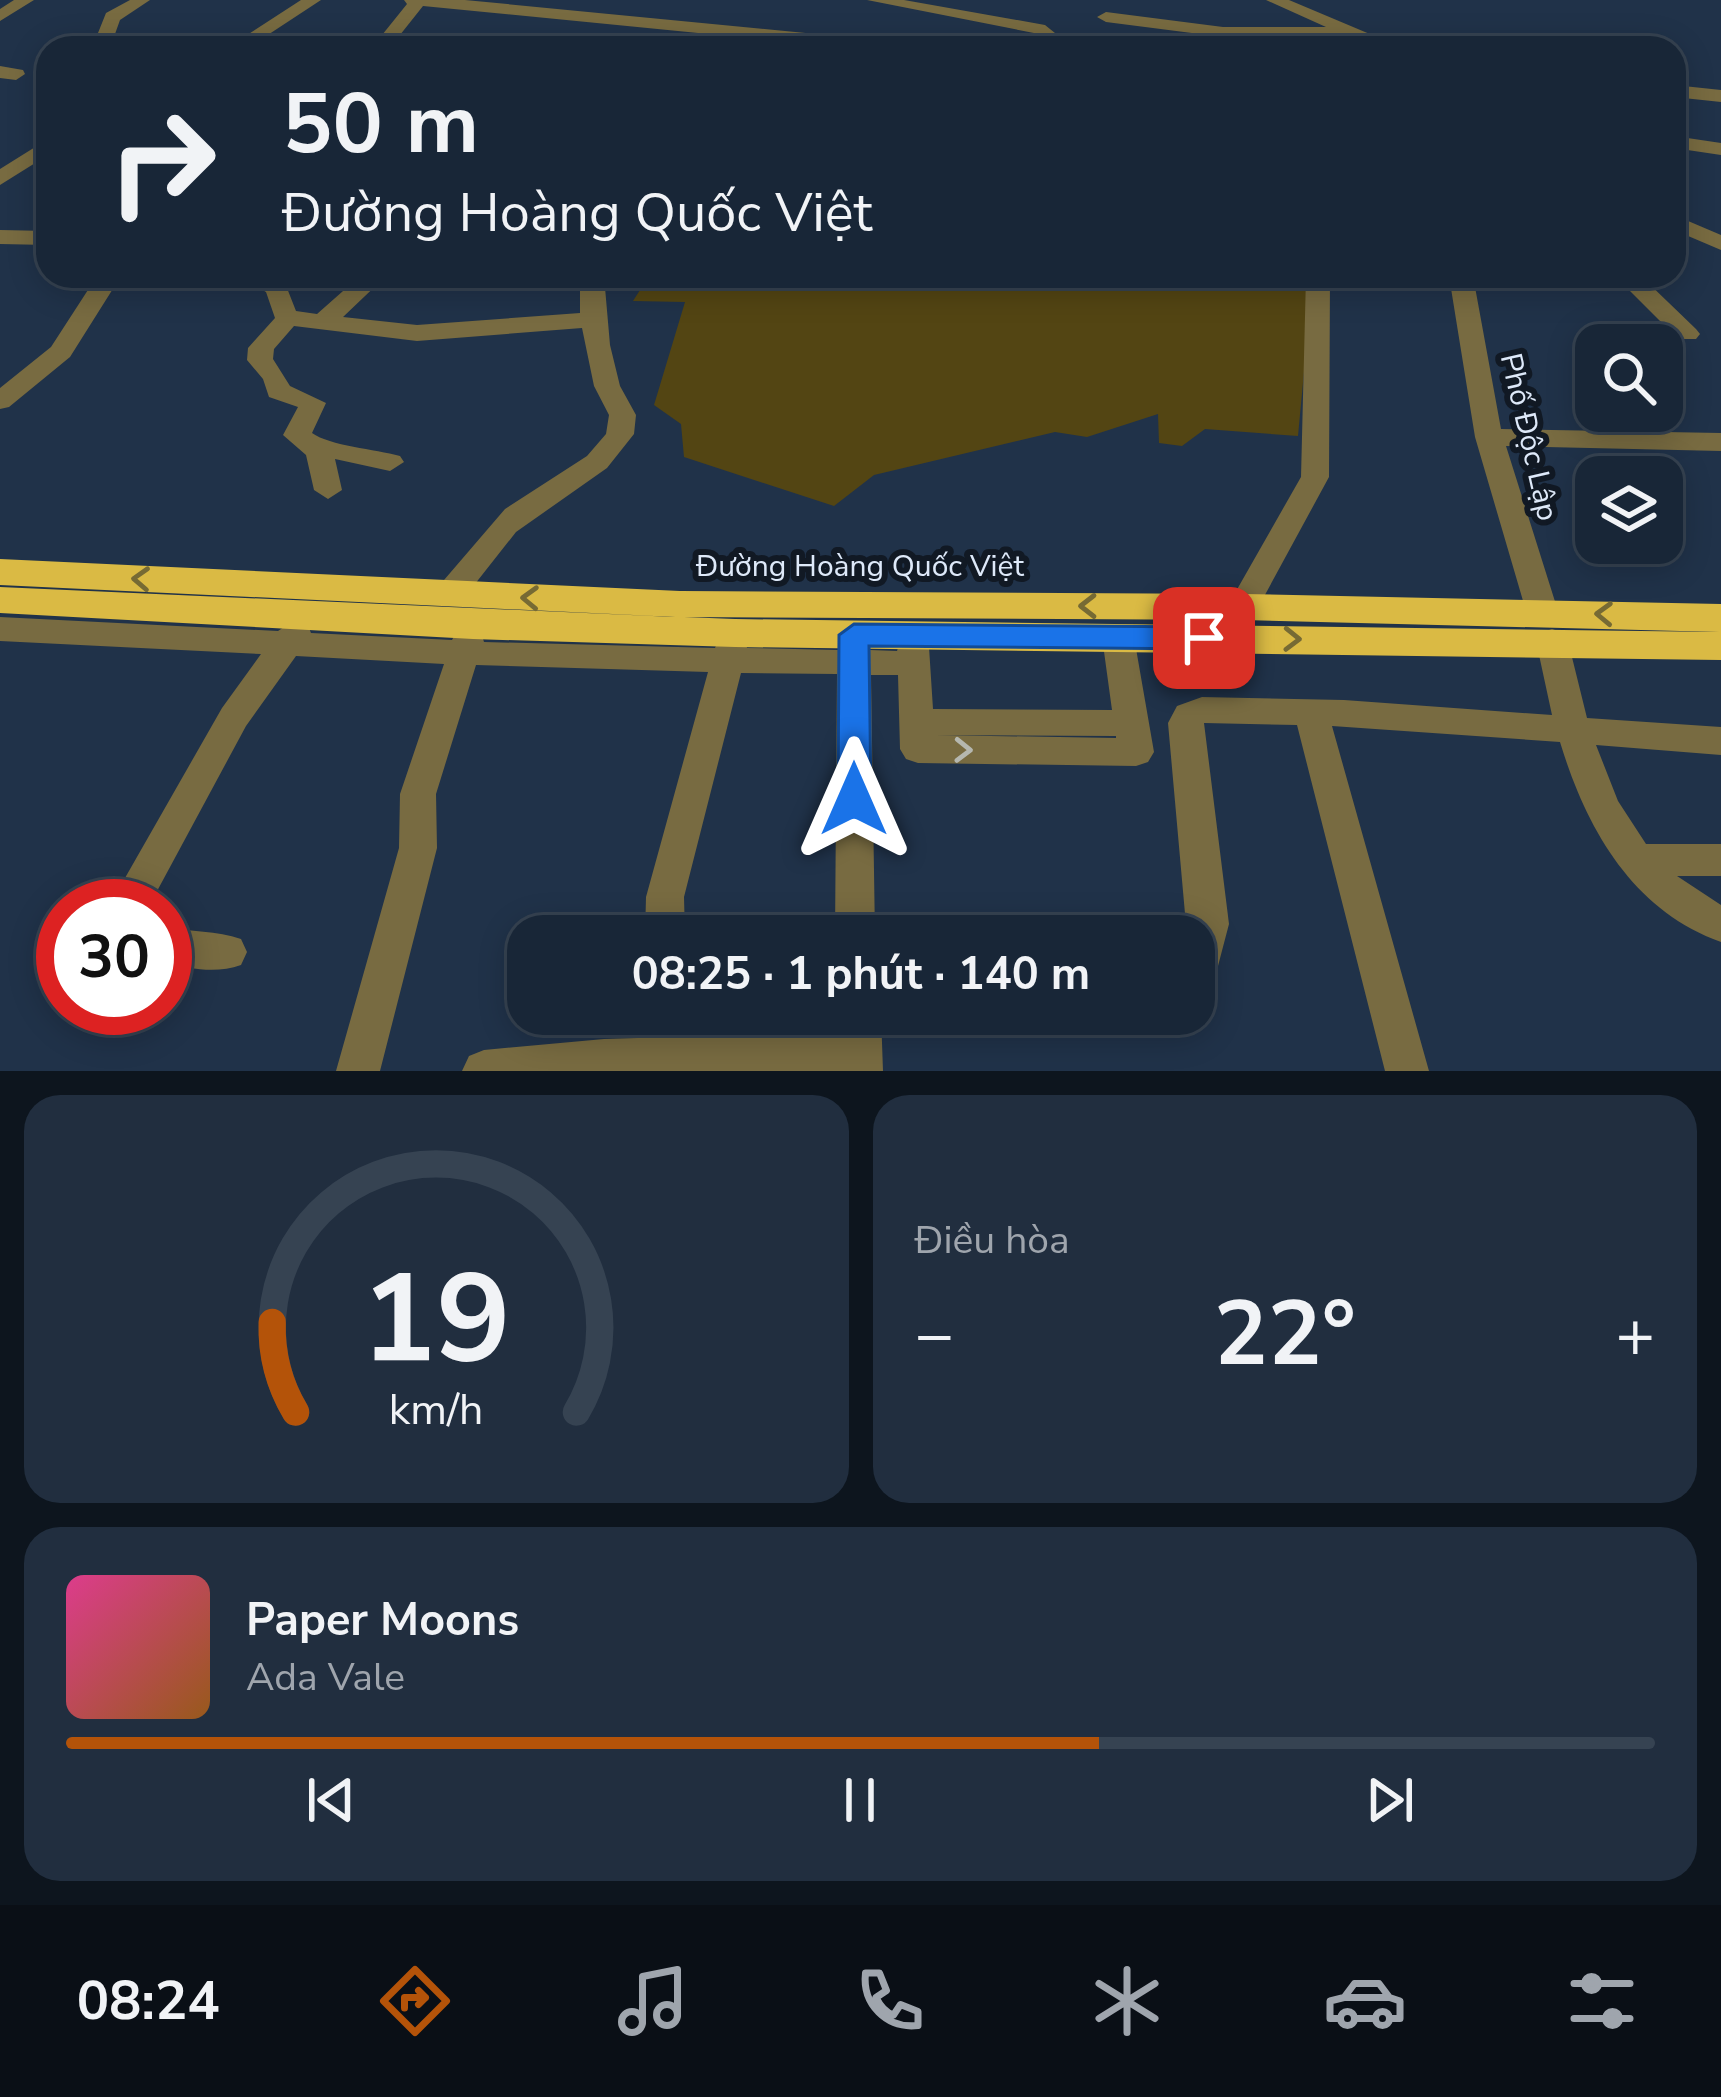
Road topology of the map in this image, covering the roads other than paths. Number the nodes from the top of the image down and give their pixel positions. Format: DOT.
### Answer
graph roads {
  1 [pos="26,0"];
  2 [pos="142,0"];
  3 [pos="313,0"];
  4 [pos="415,0"];
  5 [pos="1274,0"];
  6 [pos="883,1"];
  7 [pos="1001,2"];
  8 [pos="533,5"];
  9 [pos="0,16"];
  10 [pos="988,17"];
  11 [pos="1106,17"];
  12 [pos="729,28"];
  13 [pos="105,36"];
  14 [pos="255,36"];
  15 [pos="389,36"];
  16 [pos="723,36"];
  17 [pos="801,36"];
  18 [pos="1046,36"];
  19 [pos="1200,36"];
  20 [pos="1248,36"];
  21 [pos="1358,36"];
  22 [pos="1364,36"];
  23 [pos="1686,93"];
  24 [pos="1721,97"];
  25 [pos="1686,127"];
  26 [pos="1721,131"];
  27 [pos="1686,144"];
  28 [pos="1721,149"];
  29 [pos="36,154"];
  30 [pos="22,165"];
  31 [pos="36,166"];
  32 [pos="0,179"];
  33 [pos="1686,227"];
  34 [pos="0,237"];
  35 [pos="36,238"];
  36 [pos="1721,243"];
  37 [pos="100,288"];
  38 [pos="272,288"];
  39 [pos="360,288"];
  40 [pos="591,288"];
  41 [pos="1318,288"];
  42 [pos="1463,288"];
  43 [pos="1639,288"];
  44 [pos="288,318"];
  45 [pos="590,320"];
  46 [pos="322,322"];
  47 [pos="1687,334"];
  48 [pos="0,400"];
  49 [pos="1489,437"];
  50 [pos="1721,442"];
  51 [pos="319,451"];
  52 [pos="390,462"];
  53 [pos="328,490"];
  54 [pos="0,572"];
  55 [pos="0,600"];
  56 [pos="1243,607"];
  57 [pos="1721,618"];
  58 [pos="462,624"];
  59 [pos="1547,626"];
  60 [pos="0,629"];
  61 [pos="297,630"];
  62 [pos="1118,637"];
  63 [pos="731,646"];
  64 [pos="1721,646"];
  65 [pos="854,649"];
  66 [pos="913,649"];
  67 [pos="1311,713"];
  68 [pos="1570,729"];
  69 [pos="1721,742"];
  70 [pos="1634,860"];
  71 [pos="1721,860"];
  72 [pos="144,879"];
  73 [pos="665,915"];
  74 [pos="855,915"];
  75 [pos="1208,915"];
  76 [pos="1721,925"];
  77 [pos="192,951"];
  78 [pos="227,952"];
  79 [pos="862,1046"];
  80 [pos="358,1071"];
  81 [pos="484,1071"];
  82 [pos="1407,1071"];
  1 -- 9 [label="street"];
  2 -- 13 [label="street"];
  3 -- 14 [label="street"];
  4 -- 8 [label="street"];
  4 -- 15 [label="street"];
  5 -- 22 [label="street"];
  6 -- 10 [label="street"];
  7 -- 10 [label="street"];
  8 -- 12 [label="street"];
  10 -- 18 [label="street"];
  11 -- 19 [label="street"];
  12 -- 16 [label="street"];
  12 -- 17 [label="street"];
  20 -- 21 [label="street"];
  23 -- 24 [label="street"];
  25 -- 26 [label="street"];
  27 -- 28 [label="street"];
  29 -- 30 [label="street"];
  30 -- 31 [label="street"];
  30 -- 32 [label="street"];
  33 -- 36 [label="street"];
  34 -- 35 [label="street"];
  37 -- 48 [label="street"];
  38 -- 44 [label="street"];
  39 -- 46 [label="street"];
  40 -- 45 [label="street"];
  41 -- 56 [label="street"];
  42 -- 49 [label="street, Phố Độc Lập"];
  43 -- 47 [label="street"];
  44 -- 46 [label="street"];
  44 -- 51 [label="street"];
  45 -- 46 [label="street"];
  45 -- 58 [label="street"];
  49 -- 50 [label="street"];
  49 -- 59 [label="street, Phố Độc Lập"];
  51 -- 52 [label="street"];
  51 -- 53 [label="street"];
  58 -- 54 [label="highway, Đường Hoàng Quốc Việt, one-way"];
  55 -- 61 [label="highway, Đường Hoàng Quốc Việt"];
  56 -- 58 [label="highway, Đường Hoàng Quốc Việt, one-way"];
  56 -- 59 [label="highway, Đường Hoàng Quốc Việt"];
  57 -- 59 [label="highway, Đường Hoàng Quốc Việt, one-way"];
  58 -- 61 [label="highway, Đường Hoàng Quốc Việt"];
  58 -- 63 [label="highway, Đường Hoàng Quốc Việt"];
  58 -- 80 [label="street"];
  62 -- 59 [label="highway, Đường Hoàng Quốc Việt, one-way"];
  59 -- 64 [label="highway, Đường Hoàng Quốc Việt"];
  59 -- 68 [label="street, Phố Độc Lập"];
  60 -- 61 [label="street"];
  61 -- 72 [label="street"];
  62 -- 66 [label="highway, Đường Hoàng Quốc Việt"];
  66 -- 62 [label="street, one-way"];
  63 -- 65 [label="highway, Đường Hoàng Quốc Việt"];
  63 -- 73 [label="street"];
  65 -- 66 [label="highway, Đường Hoàng Quốc Việt"];
  65 -- 74 [label="street"];
  67 -- 68 [label="street"];
  67 -- 75 [label="street"];
  67 -- 82 [label="street"];
  68 -- 69 [label="street"];
  68 -- 70 [label="street, Phố Độc Lập"];
  70 -- 71 [label="street"];
  70 -- 76 [label="street, Phố Độc Lập"];
  77 -- 78 [label="street"];
  79 -- 81 [label="street"];
}
